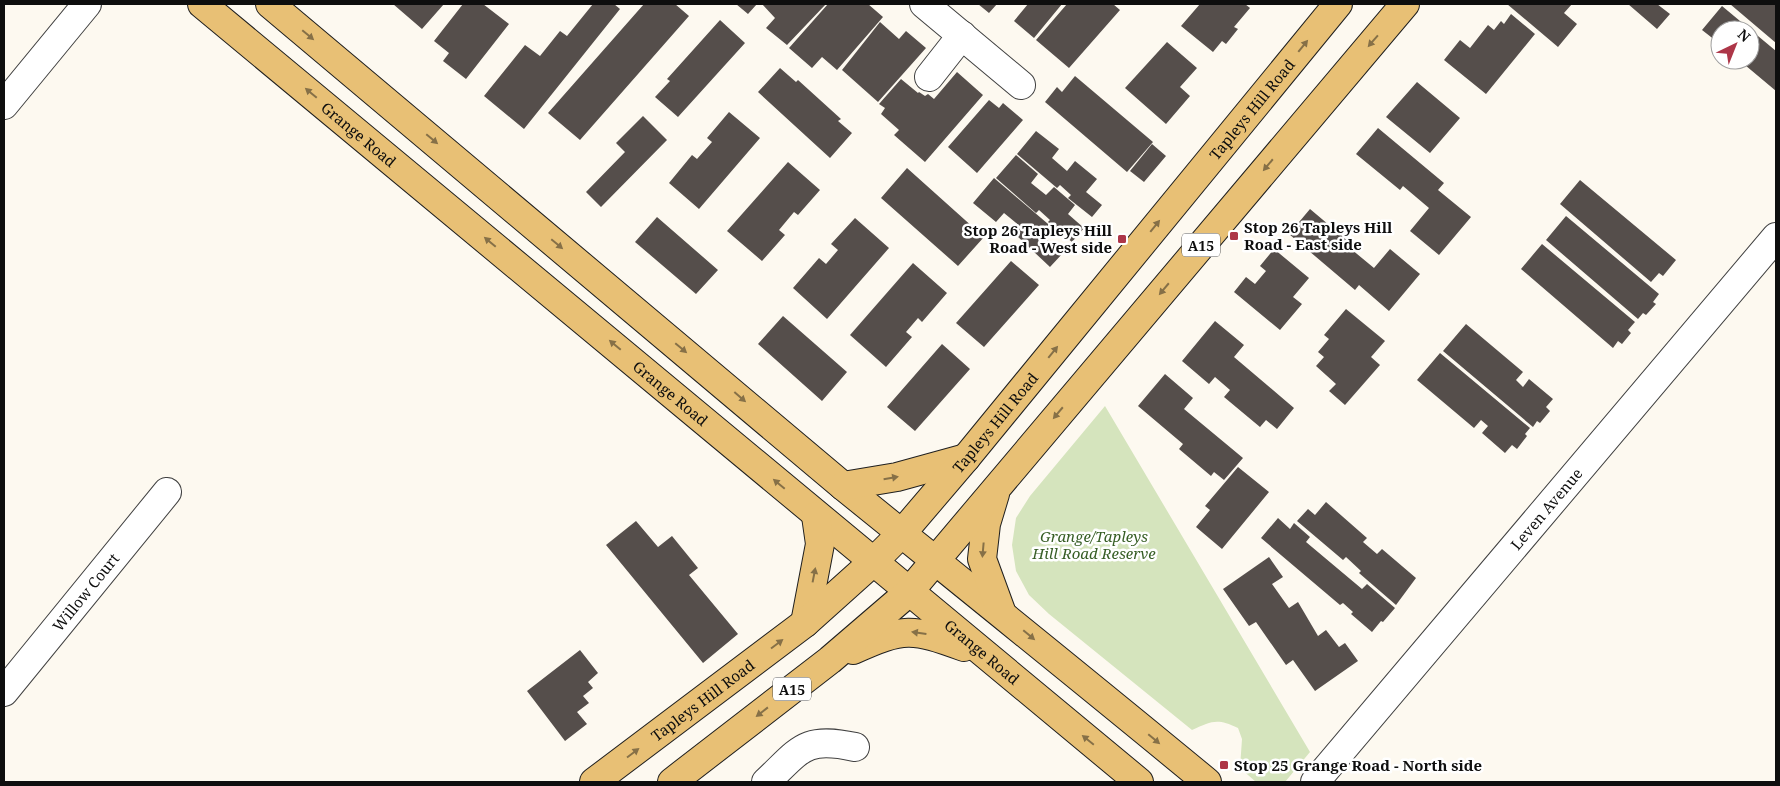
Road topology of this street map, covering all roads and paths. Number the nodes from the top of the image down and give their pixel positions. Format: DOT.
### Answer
graph roads {
  1 [pos="88,4"];
  2 [pos="202,4"];
  3 [pos="270,4"];
  4 [pos="924,4"];
  5 [pos="1338,4"];
  6 [pos="1405,4"];
  7 [pos="962,35"];
  8 [pos="929,77"];
  9 [pos="1021,85"];
  10 [pos="4,105"];
  11 [pos="1776,237"];
  12 [pos="966,458"];
  13 [pos="997,485"];
  14 [pos="843,486"];
  15 [pos="167,492"];
  16 [pos="816,516"];
  17 [pos="902,533"];
  18 [pos="873,562"];
  19 [pos="936,562"];
  20 [pos="908,593"];
  21 [pos="1001,612"];
  22 [pos="805,623"];
  23 [pos="982,654"];
  24 [pos="830,660"];
  25 [pos="4,692"];
  26 [pos="855,747"];
  27 [pos="677,781"];
  28 [pos="594,782"];
  29 [pos="766,782"];
  30 [pos="1139,782"];
  31 [pos="1207,782"];
  32 [pos="1315,782"];
  1 -- 10 [label="street"];
  16 -- 2 [label="main road, Grange Road, one-way"];
  3 -- 14 [label="main road, one-way"];
  4 -- 7 [label="street"];
  12 -- 5 [label="main road, Tapleys Hill Road, one-way"];
  6 -- 13 [label="main road, A15, one-way"];
  7 -- 8 [label="street"];
  7 -- 9 [label="street"];
  11 -- 32 [label="street, Leven Avenue"];
  14 -- 12 [label="main road, one-way"];
  12 -- 17 [label="main road, Tapleys Hill Road"];
  13 -- 19 [label="main road, A15"];
  13 -- 21 [label="main road, one-way"];
  14 -- 17 [label="main road"];
  15 -- 25 [label="street, Willow Court"];
  16 -- 18 [label="main road, Grange Road"];
  22 -- 16 [label="main road, one-way"];
  17 -- 18 [label="main road, Tapleys Hill Road"];
  17 -- 19 [label="main road"];
  18 -- 20 [label="main road, Grange Road"];
  18 -- 22 [label="main road, Tapleys Hill Road"];
  19 -- 20 [label="main road, A15"];
  19 -- 21 [label="main road"];
  20 -- 23 [label="main road, Grange Road"];
  20 -- 24 [label="main road, A15"];
  21 -- 31 [label="main road, one-way"];
  28 -- 22 [label="main road, Tapleys Hill Road, one-way"];
  23 -- 24 [label="main road, one-way"];
  30 -- 23 [label="main road, Grange Road, one-way"];
  24 -- 27 [label="main road, A15, one-way"];
  26 -- 29 [label="street"];
}
